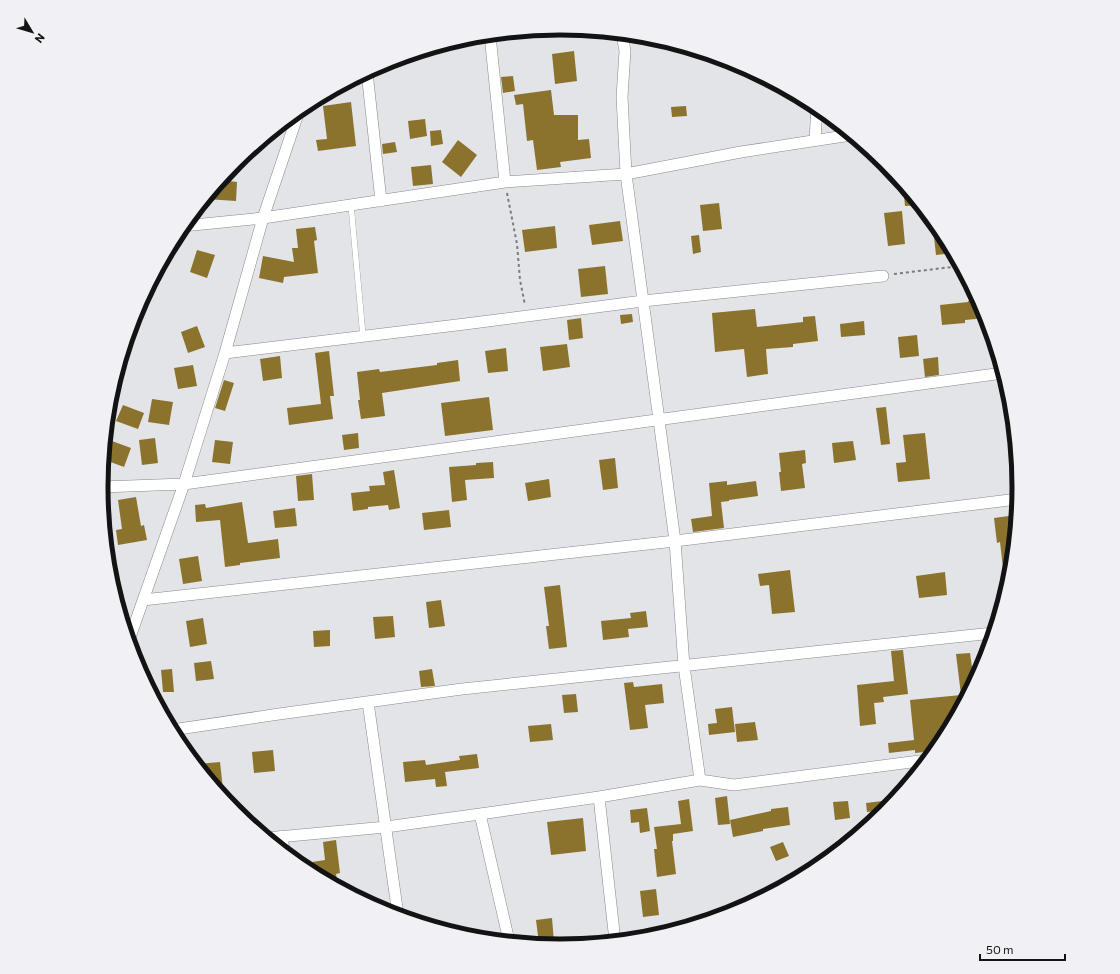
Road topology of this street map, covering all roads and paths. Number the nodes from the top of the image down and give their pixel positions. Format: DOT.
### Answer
graph roads {
  1 [pos="623,40"];
  2 [pos="491,41"];
  3 [pos="368,78"];
  4 [pos="817,115"];
  5 [pos="295,121"];
  6 [pos="845,136"];
  7 [pos="815,140"];
  8 [pos="626,174"];
  9 [pos="505,182"];
  10 [pos="381,201"];
  11 [pos="351,205"];
  12 [pos="263,218"];
  13 [pos="192,225"];
  14 [pos="954,267"];
  15 [pos="883,276"];
  16 [pos="643,301"];
  17 [pos="528,316"];
  18 [pos="363,336"];
  19 [pos="225,353"];
  20 [pos="998,375"];
  21 [pos="660,420"];
  22 [pos="184,484"];
  23 [pos="108,487"];
  24 [pos="1012,500"];
  25 [pos="674,541"];
  26 [pos="143,600"];
  27 [pos="132,632"];
  28 [pos="987,634"];
  29 [pos="684,666"];
  30 [pos="368,702"];
  31 [pos="179,729"];
  32 [pos="920,761"];
  33 [pos="700,780"];
  34 [pos="599,797"];
  35 [pos="480,814"];
  36 [pos="386,827"];
  37 [pos="281,836"];
  38 [pos="274,837"];
  39 [pos="283,844"];
  40 [pos="397,909"];
  41 [pos="614,935"];
  42 [pos="508,936"];
  1 -- 8 [label="street"];
  2 -- 9 [label="street"];
  3 -- 10 [label="street"];
  4 -- 7 [label="street"];
  5 -- 12 [label="street"];
  6 -- 7 [label="street"];
  7 -- 8 [label="street"];
  8 -- 9 [label="street"];
  8 -- 16 [label="street"];
  9 -- 10 [label="street"];
  9 -- 17 [label="path"];
  10 -- 11 [label="street"];
  11 -- 12 [label="street"];
  11 -- 18 [label="lane"];
  12 -- 13 [label="street"];
  12 -- 19 [label="street"];
  14 -- 15 [label="path"];
  15 -- 16 [label="street"];
  16 -- 17 [label="street"];
  16 -- 21 [label="street"];
  17 -- 18 [label="street"];
  18 -- 19 [label="street"];
  19 -- 22 [label="street"];
  20 -- 21 [label="street"];
  21 -- 22 [label="street"];
  21 -- 25 [label="street"];
  22 -- 23 [label="street"];
  22 -- 26 [label="street"];
  24 -- 25 [label="street"];
  25 -- 26 [label="street"];
  25 -- 29 [label="street"];
  26 -- 27 [label="street"];
  28 -- 29 [label="street"];
  29 -- 30 [label="street"];
  29 -- 33 [label="street"];
  30 -- 31 [label="street"];
  30 -- 36 [label="street"];
  32 -- 33 [label="street"];
  33 -- 34 [label="street"];
  34 -- 35 [label="street"];
  34 -- 41 [label="street"];
  35 -- 36 [label="street"];
  35 -- 42 [label="street"];
  36 -- 37 [label="street"];
  36 -- 40 [label="street"];
  37 -- 38 [label="street"];
  37 -- 39 [label="street"];
}
